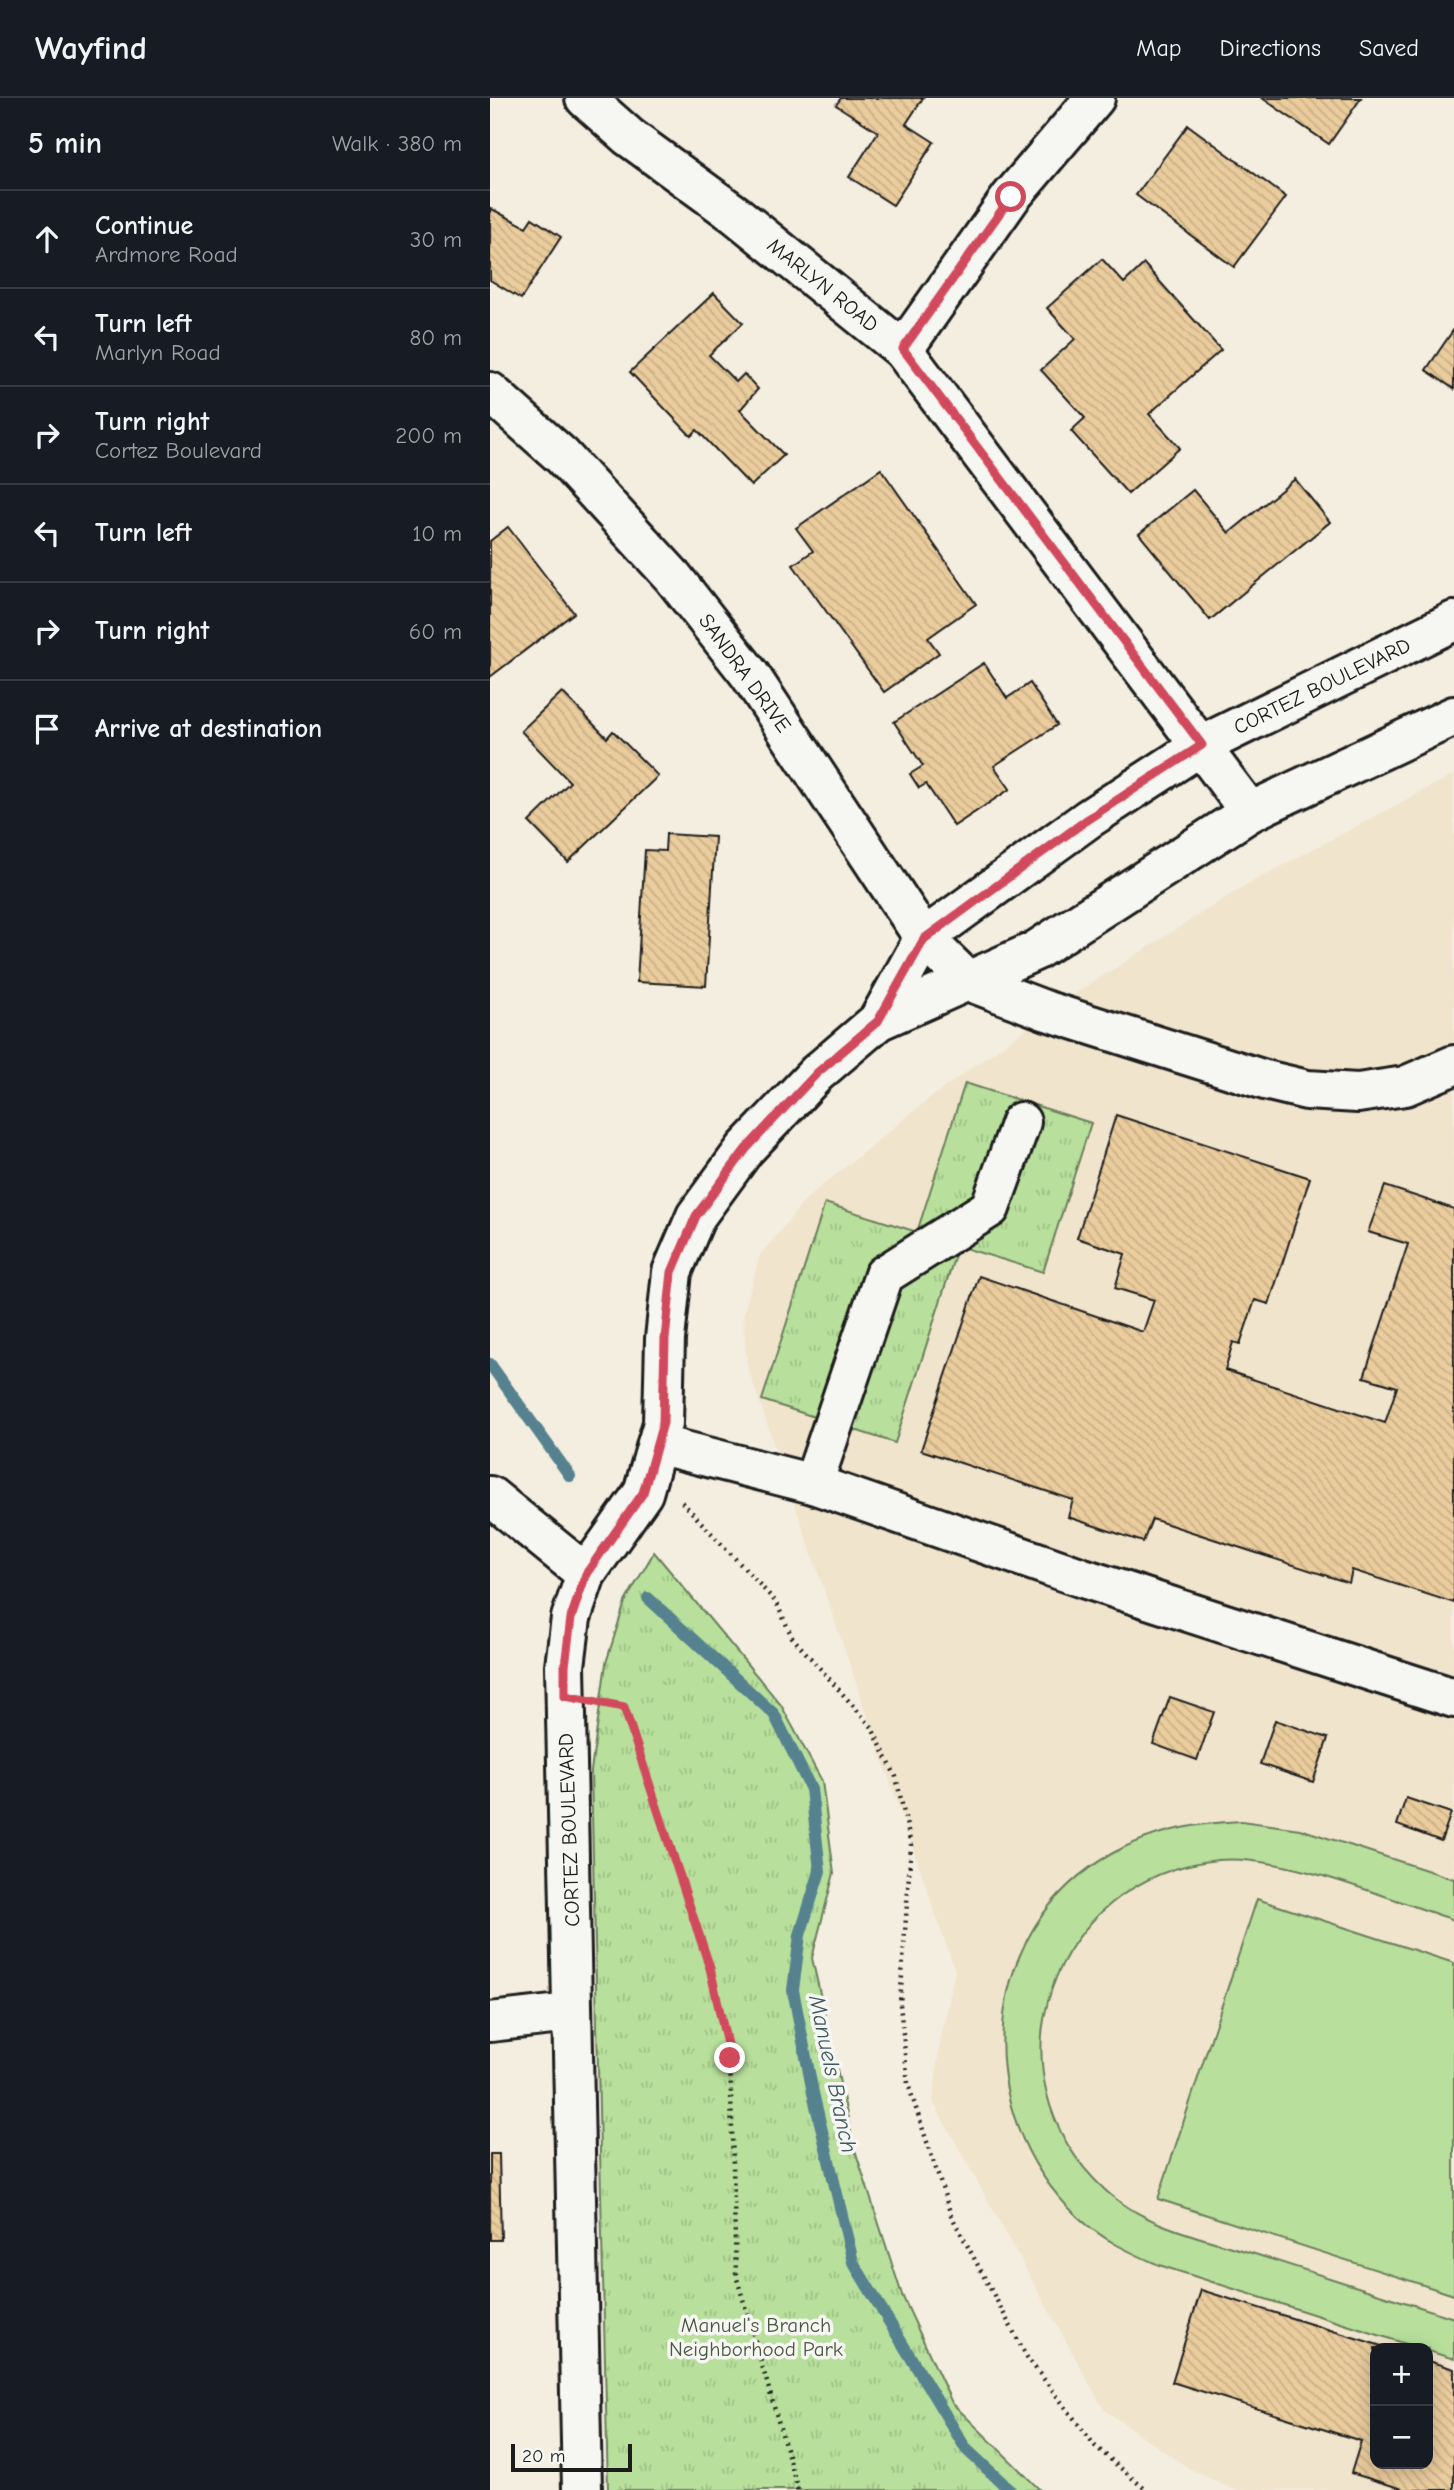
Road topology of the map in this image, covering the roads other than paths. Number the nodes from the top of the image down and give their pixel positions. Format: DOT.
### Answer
graph roads {
  1 [pos="585,98"];
  2 [pos="1095,98"];
  3 [pos="903,349"];
  4 [pos="490,392"];
  5 [pos="1454,621"];
  6 [pos="1454,716"];
  7 [pos="1202,745"];
  8 [pos="1250,812"];
  9 [pos="924,939"];
  10 [pos="968,981"];
  11 [pos="878,1021"];
  12 [pos="1454,1065"];
  13 [pos="1021,1122"];
  14 [pos="654,1456"];
  15 [pos="813,1484"];
  16 [pos="490,1496"];
  17 [pos="586,1574"];
  18 [pos="1454,1698"];
  19 [pos="570,2013"];
  20 [pos="490,2022"];
  21 [pos="583,2490"];
  1 -- 3 [label="street, MARLYN ROAD"];
  2 -- 3 [label="street"];
  3 -- 7 [label="street, MARLYN ROAD"];
  4 -- 9 [label="street, SANDRA DRIVE"];
  5 -- 7 [label="street, CORTEZ BOULEVARD"];
  6 -- 8 [label="street, CORTEZ BOULEVARD"];
  7 -- 8 [label="street, MARLYN ROAD"];
  7 -- 9 [label="street, CORTEZ BOULEVARD"];
  8 -- 10 [label="street, CORTEZ BOULEVARD"];
  9 -- 10 [label="street, SANDRA DRIVE"];
  9 -- 11 [label="street, CORTEZ BOULEVARD"];
  10 -- 11 [label="street, CORTEZ BOULEVARD"];
  10 -- 12 [label="street"];
  11 -- 14 [label="street, CORTEZ BOULEVARD"];
  13 -- 15 [label="street"];
  14 -- 15 [label="street"];
  14 -- 17 [label="street, CORTEZ BOULEVARD"];
  15 -- 18 [label="street"];
  16 -- 17 [label="street"];
  17 -- 19 [label="street, CORTEZ BOULEVARD"];
  19 -- 20 [label="street"];
  19 -- 21 [label="street, CORTEZ BOULEVARD"];
}
